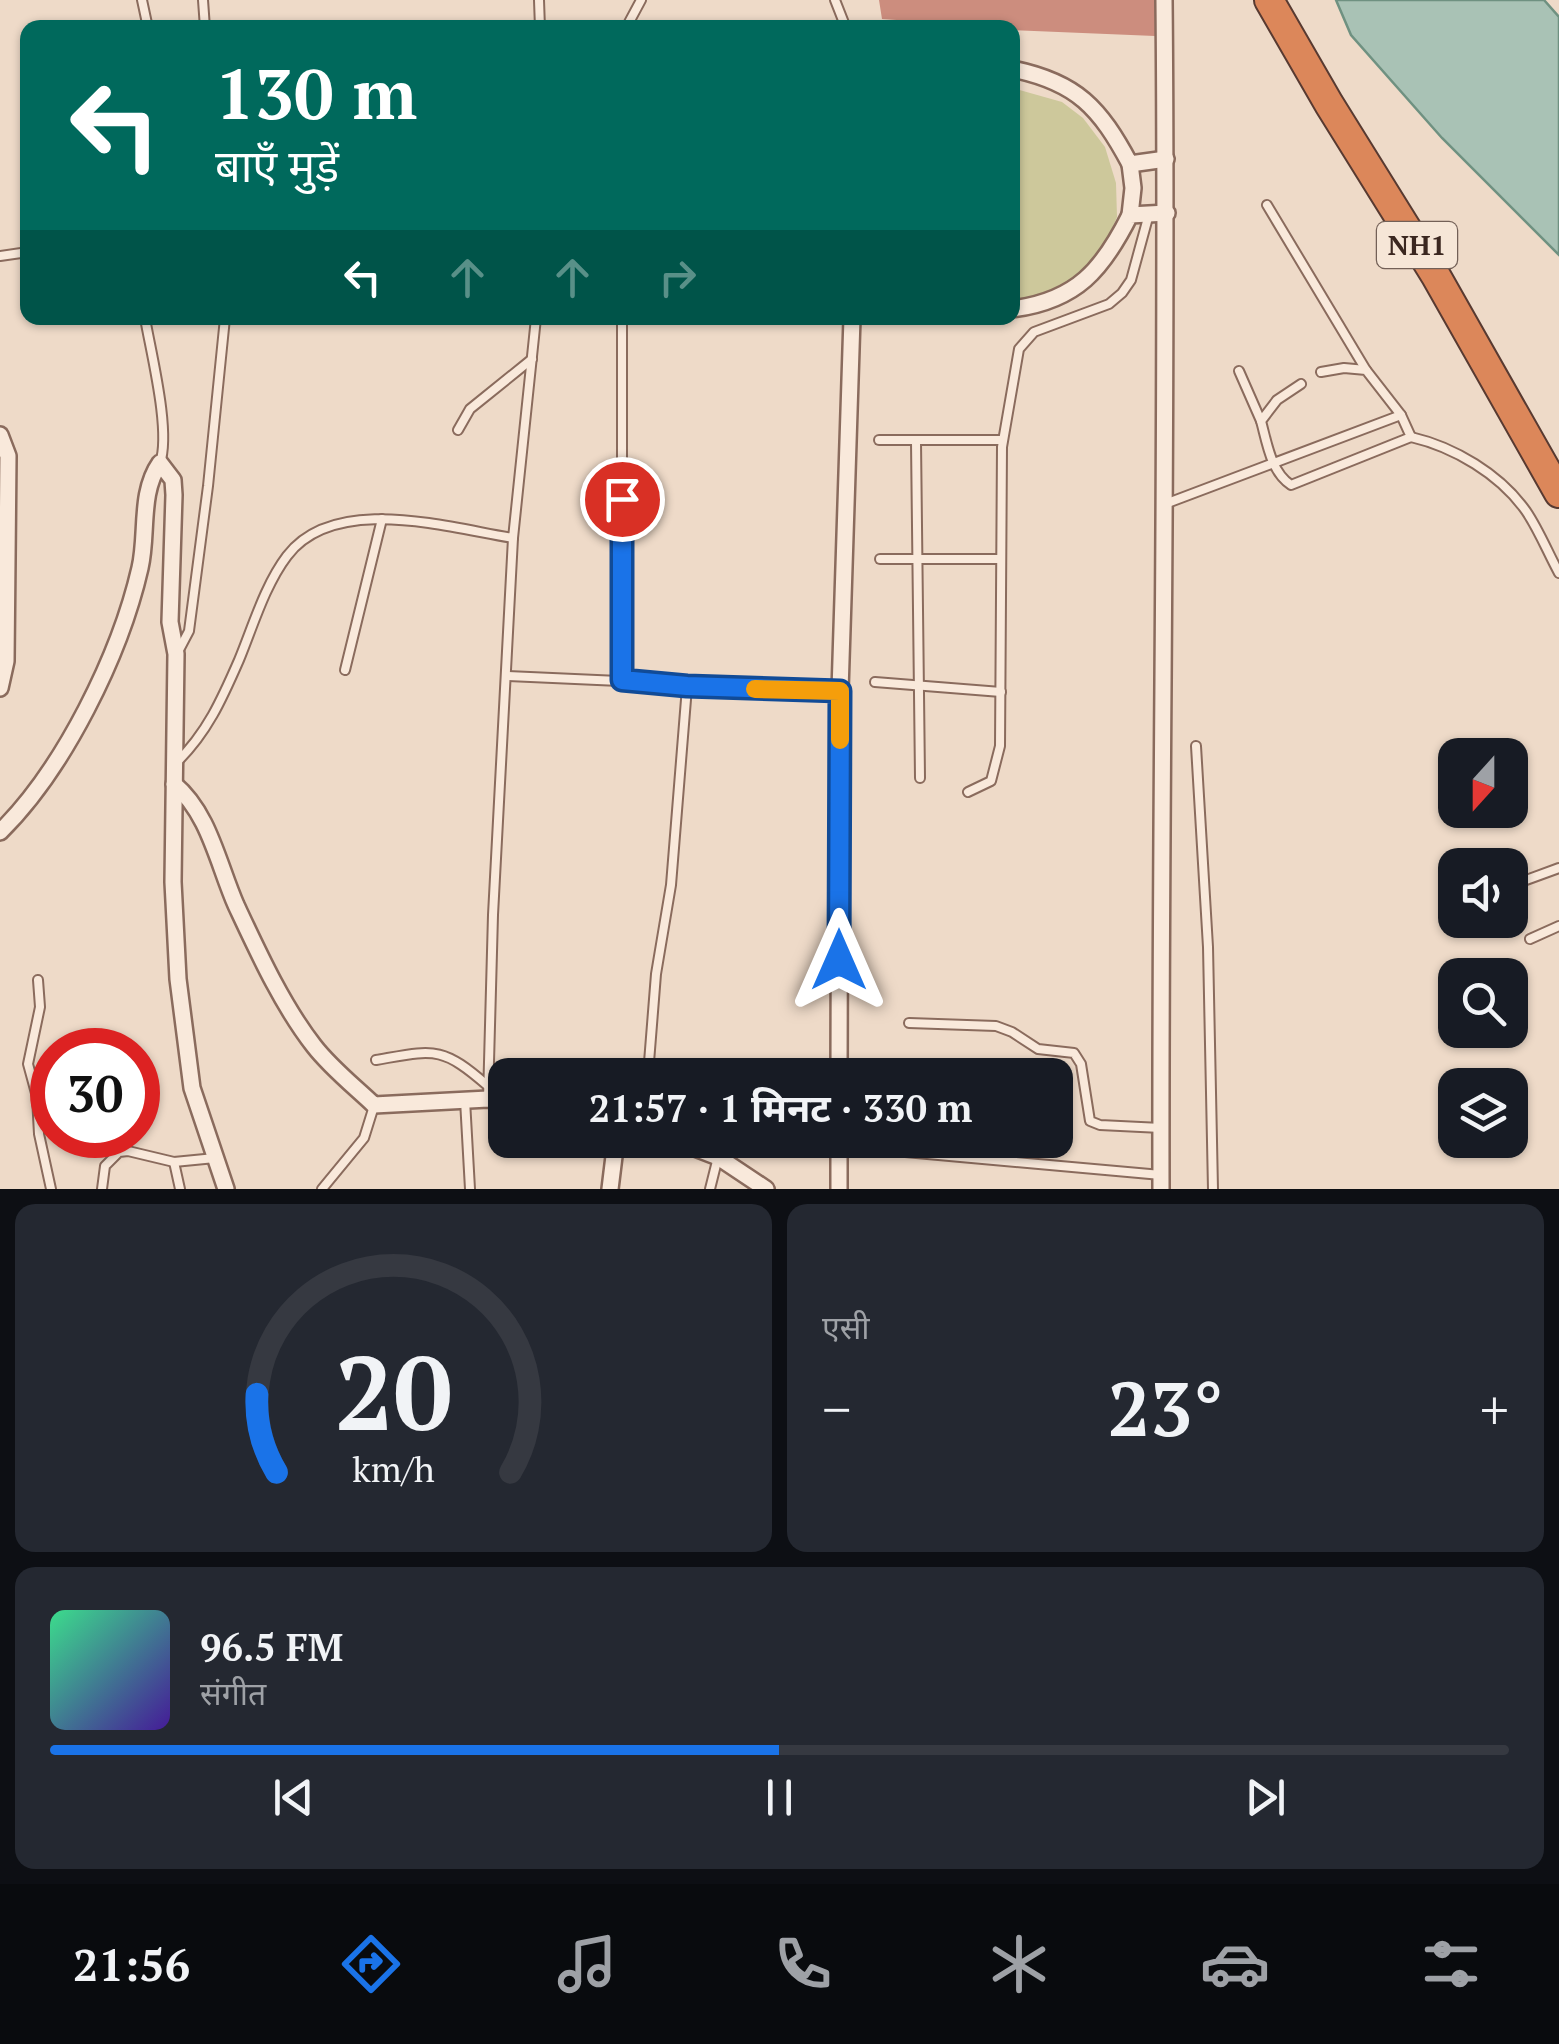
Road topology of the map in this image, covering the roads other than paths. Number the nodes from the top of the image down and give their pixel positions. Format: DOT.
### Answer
graph roads {
  1 [pos="1164,0"];
  2 [pos="1269,0"];
  3 [pos="1284,0"];
  4 [pos="1020,71"];
  5 [pos="1166,159"];
  6 [pos="1130,164"];
  7 [pos="1267,206"];
  8 [pos="1167,213"];
  9 [pos="1149,214"];
  10 [pos="1130,215"];
  11 [pos="1020,308"];
  12 [pos="147,325"];
  13 [pos="223,325"];
  14 [pos="535,325"];
  15 [pos="622,325"];
  16 [pos="852,325"];
  17 [pos="532,358"];
  18 [pos="1366,370"];
  19 [pos="1239,371"];
  20 [pos="1321,372"];
  21 [pos="1301,384"];
  22 [pos="1401,415"];
  23 [pos="1261,420"];
  24 [pos="458,430"];
  25 [pos="0,435"];
  26 [pos="1410,437"];
  27 [pos="878,440"];
  28 [pos="1002,440"];
  29 [pos="916,442"];
  30 [pos="160,463"];
  31 [pos="1273,463"];
  32 [pos="1555,473"];
  33 [pos="1165,504"];
  34 [pos="382,519"];
  35 [pos="513,538"];
  36 [pos="880,559"];
  37 [pos="915,559"];
  38 [pos="1002,559"];
  39 [pos="1559,573"];
  40 [pos="176,654"];
  41 [pos="345,670"];
  42 [pos="506,676"];
  43 [pos="622,680"];
  44 [pos="876,682"];
  45 [pos="687,686"];
  46 [pos="918,686"];
  47 [pos="0,688"];
  48 [pos="840,691"];
  49 [pos="1001,692"];
  50 [pos="1196,746"];
  51 [pos="173,766"];
  52 [pos="920,778"];
  53 [pos="174,784"];
  54 [pos="968,792"];
  55 [pos="0,832"];
  56 [pos="1559,868"];
  57 [pos="1528,879"];
  58 [pos="1559,926"];
  59 [pos="1530,938"];
  60 [pos="38,980"];
  61 [pos="909,1024"];
  62 [pos="489,1058"];
  63 [pos="649,1058"];
  64 [pos="839,1058"];
  65 [pos="376,1060"];
  66 [pos="488,1092"];
  67 [pos="466,1100"];
  68 [pos="374,1105"];
  69 [pos="1161,1128"];
  70 [pos="216,1158"];
  71 [pos="614,1158"];
  72 [pos="718,1158"];
  73 [pos="720,1158"];
  74 [pos="839,1158"];
  75 [pos="963,1158"];
  76 [pos="174,1162"];
  77 [pos="1161,1182"];
  78 [pos="50,1189"];
  79 [pos="102,1189"];
  80 [pos="180,1189"];
  81 [pos="226,1189"];
  82 [pos="322,1189"];
  83 [pos="470,1189"];
  84 [pos="610,1189"];
  85 [pos="710,1189"];
  86 [pos="766,1189"];
  87 [pos="838,1189"];
  88 [pos="1213,1189"];
  1 -- 5 [label="street"];
  2 -- 32 [label="highway, NH1"];
  3 -- 32 [label="highway, NH1"];
  4 -- 6 [label="street"];
  5 -- 6 [label="street"];
  5 -- 8 [label="street"];
  6 -- 10 [label="street"];
  7 -- 18 [label="lane"];
  8 -- 9 [label="street"];
  8 -- 33 [label="street"];
  9 -- 10 [label="street"];
  9 -- 28 [label="lane"];
  10 -- 11 [label="street"];
  12 -- 30 [label="lane"];
  13 -- 40 [label="lane"];
  14 -- 17 [label="lane"];
  15 -- 43 [label="lane"];
  16 -- 48 [label="street"];
  17 -- 24 [label="lane"];
  17 -- 35 [label="lane"];
  18 -- 20 [label="lane"];
  18 -- 22 [label="lane"];
  19 -- 23 [label="lane"];
  21 -- 23 [label="lane"];
  22 -- 26 [label="lane"];
  22 -- 31 [label="lane"];
  23 -- 31 [label="lane"];
  25 -- 47 [label="street"];
  26 -- 31 [label="lane"];
  26 -- 39 [label="lane"];
  27 -- 29 [label="lane"];
  28 -- 29 [label="lane"];
  28 -- 38 [label="lane"];
  29 -- 37 [label="lane"];
  30 -- 40 [label="street"];
  30 -- 55 [label="street"];
  31 -- 33 [label="lane"];
  33 -- 69 [label="street"];
  34 -- 35 [label="lane"];
  34 -- 41 [label="lane"];
  34 -- 51 [label="lane"];
  35 -- 42 [label="lane"];
  36 -- 37 [label="lane"];
  37 -- 38 [label="lane"];
  37 -- 46 [label="lane"];
  38 -- 49 [label="lane"];
  40 -- 51 [label="street"];
  42 -- 43 [label="lane"];
  42 -- 62 [label="lane"];
  43 -- 45 [label="lane"];
  44 -- 46 [label="lane"];
  45 -- 48 [label="lane"];
  45 -- 63 [label="lane"];
  46 -- 49 [label="lane"];
  46 -- 52 [label="lane"];
  48 -- 64 [label="street"];
  49 -- 54 [label="lane"];
  50 -- 88 [label="lane"];
  51 -- 53 [label="street"];
  53 -- 68 [label="street"];
  53 -- 70 [label="street"];
  56 -- 57 [label="lane"];
  58 -- 59 [label="lane"];
  60 -- 78 [label="lane"];
  61 -- 69 [label="lane"];
  65 -- 66 [label="lane"];
  66 -- 67 [label="street"];
  67 -- 68 [label="street"];
  67 -- 83 [label="lane"];
  68 -- 82 [label="lane"];
  69 -- 77 [label="street"];
  70 -- 76 [label="lane"];
  70 -- 81 [label="street"];
  71 -- 84 [label="street"];
  72 -- 85 [label="lane"];
  73 -- 86 [label="street"];
  74 -- 87 [label="street"];
  75 -- 77 [label="lane"];
  76 -- 79 [label="lane"];
  76 -- 80 [label="lane"];
}
